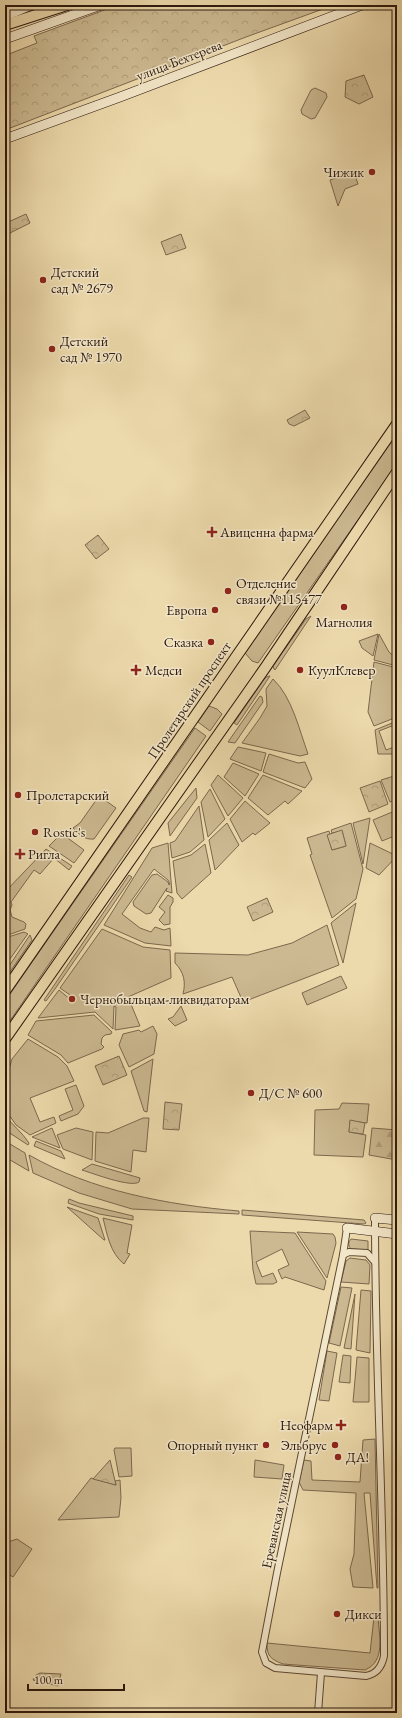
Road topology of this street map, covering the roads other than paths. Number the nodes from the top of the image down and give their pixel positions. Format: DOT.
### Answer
graph roads {
  1 [pos="31,5"];
  2 [pos="67,5"];
  3 [pos="101,5"];
  4 [pos="362,5"];
  5 [pos="5,16"];
  6 [pos="5,25"];
  7 [pos="5,39"];
  8 [pos="5,139"];
  9 [pos="397,424"];
  10 [pos="397,472"];
  11 [pos="5,992"];
  12 [pos="5,1039"];
  13 [pos="375,1218"];
  14 [pos="397,1220"];
  15 [pos="347,1228"];
  16 [pos="375,1230"];
  17 [pos="397,1234"];
  18 [pos="343,1255"];
  19 [pos="374,1262"];
  20 [pos="321,1673"];
  21 [pos="318,1713"];
  1 -- 5 [label="street"];
  2 -- 6 [label="main road"];
  3 -- 7 [label="street"];
  4 -- 8 [label="street, улица Бехтерева"];
  9 -- 11 [label="main road, Пролетарский проспект"];
  10 -- 12 [label="main road"];
  13 -- 14 [label="street"];
  13 -- 16 [label="street, Ереванская улица"];
  15 -- 16 [label="street"];
  15 -- 18 [label="street, Ереванская улица"];
  16 -- 17 [label="street"];
  16 -- 19 [label="street, Ереванская улица"];
  18 -- 19 [label="street"];
  18 -- 20 [label="street, Ереванская улица"];
  19 -- 20 [label="street, Ереванская улица"];
  20 -- 21 [label="street"];
}
